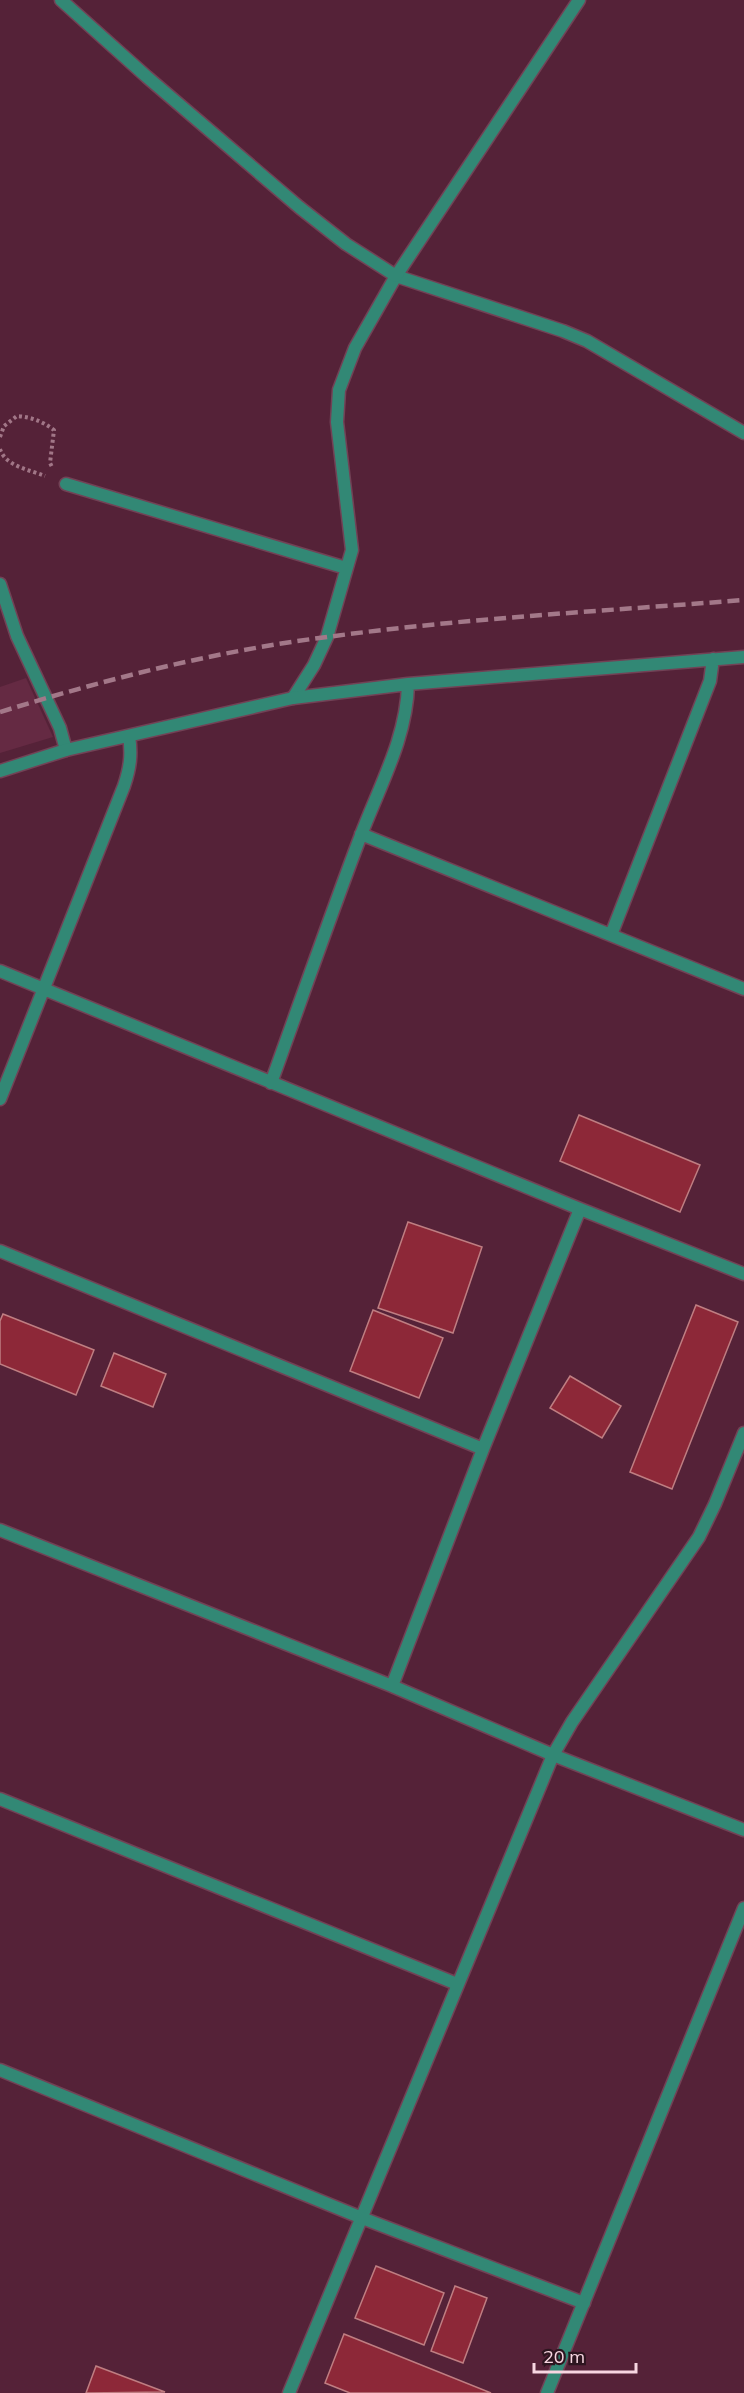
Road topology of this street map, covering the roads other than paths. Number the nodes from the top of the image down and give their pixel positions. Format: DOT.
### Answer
graph roads {
  1 [pos="61,0"];
  2 [pos="579,0"];
  3 [pos="396,276"];
  4 [pos="744,433"];
  5 [pos="66,484"];
  6 [pos="346,568"];
  7 [pos="0,584"];
  8 [pos="744,657"];
  9 [pos="713,659"];
  10 [pos="408,684"];
  11 [pos="293,698"];
  12 [pos="129,736"];
  13 [pos="66,750"];
  14 [pos="0,771"];
  15 [pos="362,834"];
  16 [pos="611,935"];
  17 [pos="0,971"];
  18 [pos="44,989"];
  19 [pos="744,989"];
  20 [pos="271,1083"];
  21 [pos="0,1099"];
  22 [pos="580,1209"];
  23 [pos="0,1251"];
  24 [pos="744,1274"];
  25 [pos="744,1433"];
  26 [pos="483,1449"];
  27 [pos="0,1530"];
  28 [pos="392,1686"];
  29 [pos="554,1755"];
  30 [pos="0,1799"];
  31 [pos="744,1830"];
  32 [pos="744,1908"];
  33 [pos="457,1984"];
  34 [pos="0,2070"];
  35 [pos="362,2218"];
  36 [pos="584,2303"];
  37 [pos="289,2393"];
  38 [pos="547,2393"];
  1 -- 3 [label="street"];
  2 -- 3 [label="street"];
  3 -- 4 [label="street"];
  3 -- 6 [label="street"];
  5 -- 6 [label="street"];
  6 -- 11 [label="street"];
  7 -- 13 [label="street"];
  8 -- 9 [label="street"];
  9 -- 10 [label="street"];
  9 -- 16 [label="street"];
  10 -- 11 [label="street"];
  10 -- 15 [label="street"];
  11 -- 12 [label="street"];
  12 -- 13 [label="street"];
  12 -- 18 [label="street"];
  13 -- 14 [label="street"];
  15 -- 16 [label="street"];
  15 -- 20 [label="street"];
  16 -- 19 [label="street"];
  17 -- 18 [label="street"];
  18 -- 20 [label="street"];
  18 -- 21 [label="street"];
  20 -- 22 [label="street"];
  22 -- 24 [label="street"];
  22 -- 26 [label="street"];
  23 -- 26 [label="street"];
  25 -- 29 [label="street"];
  26 -- 28 [label="street"];
  27 -- 28 [label="street"];
  28 -- 29 [label="street"];
  29 -- 31 [label="street"];
  29 -- 33 [label="street"];
  30 -- 33 [label="street"];
  32 -- 36 [label="street"];
  33 -- 35 [label="street"];
  34 -- 35 [label="street"];
  35 -- 36 [label="street"];
  35 -- 37 [label="street"];
  36 -- 38 [label="street"];
}
